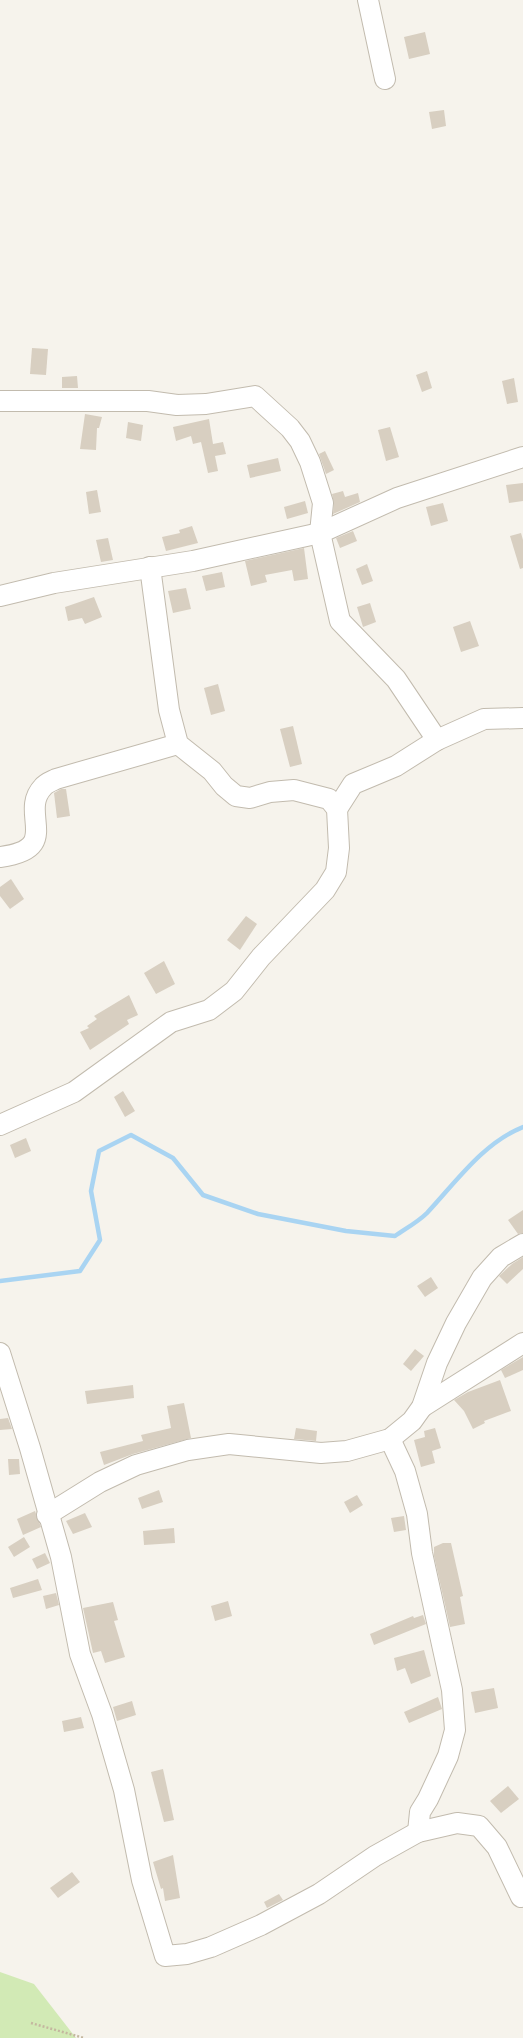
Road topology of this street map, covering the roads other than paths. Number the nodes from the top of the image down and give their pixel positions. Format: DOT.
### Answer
graph roads {
  1 [pos="368,0"];
  2 [pos="385,79"];
  3 [pos="0,402"];
  4 [pos="523,457"];
  5 [pos="320,533"];
  6 [pos="150,567"];
  7 [pos="0,596"];
  8 [pos="523,718"];
  9 [pos="437,740"];
  10 [pos="178,744"];
  11 [pos="337,809"];
  12 [pos="0,857"];
  13 [pos="0,1125"];
  14 [pos="523,1244"];
  15 [pos="523,1343"];
  16 [pos="0,1353"];
  17 [pos="422,1407"];
  18 [pos="390,1439"];
  19 [pos="47,1514"];
  20 [pos="418,1832"];
  21 [pos="523,1896"];
  1 -- 2 [label="street"];
  3 -- 5 [label="street"];
  4 -- 5 [label="street"];
  5 -- 6 [label="street"];
  5 -- 9 [label="street"];
  6 -- 7 [label="street"];
  6 -- 10 [label="street"];
  8 -- 9 [label="street"];
  9 -- 11 [label="street"];
  10 -- 11 [label="street"];
  10 -- 12 [label="street"];
  11 -- 13 [label="street"];
  14 -- 17 [label="street"];
  15 -- 17 [label="street"];
  16 -- 19 [label="street"];
  17 -- 18 [label="street"];
  18 -- 19 [label="street"];
  18 -- 20 [label="street"];
  19 -- 20 [label="street"];
  20 -- 21 [label="street"];
}
